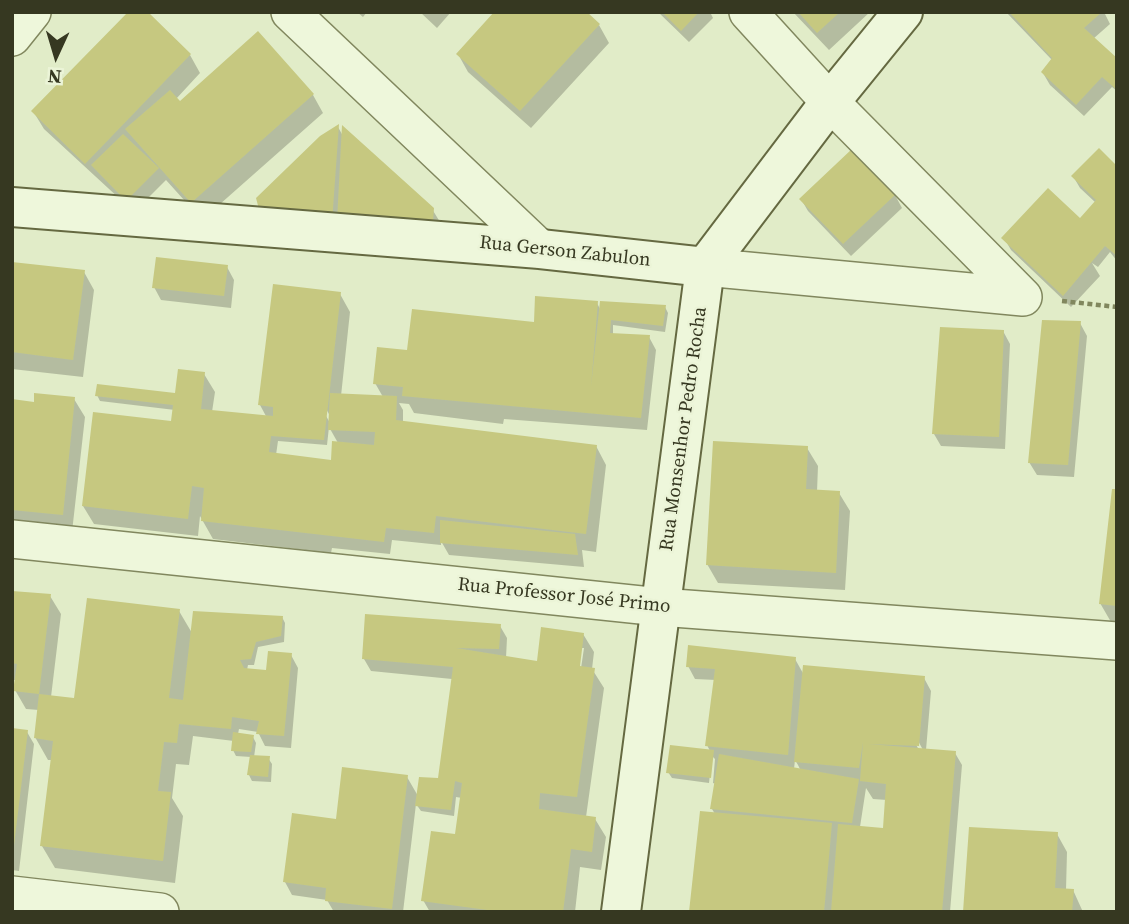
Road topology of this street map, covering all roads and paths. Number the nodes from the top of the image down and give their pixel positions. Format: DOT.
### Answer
graph roads {
  1 [pos="32,12"];
  2 [pos="290,12"];
  3 [pos="748,12"];
  4 [pos="903,12"];
  5 [pos="12,37"];
  6 [pos="830,102"];
  7 [pos="12,207"];
  8 [pos="540,249"];
  9 [pos="705,267"];
  10 [pos="1023,298"];
  11 [pos="1117,307"];
  12 [pos="12,539"];
  13 [pos="660,607"];
  14 [pos="1117,641"];
  15 [pos="12,895"];
  16 [pos="160,912"];
  17 [pos="621,912"];
  1 -- 5 [label="street"];
  2 -- 8 [label="street"];
  3 -- 6 [label="street"];
  4 -- 6 [label="street, Rua Monsenhor Pedro Rocha"];
  6 -- 9 [label="street, Rua Monsenhor Pedro Rocha"];
  6 -- 10 [label="street"];
  7 -- 8 [label="street, Rua Gerson Zabulon"];
  8 -- 9 [label="street, Rua Gerson Zabulon"];
  9 -- 10 [label="street, Rua Gerson Zabulon"];
  9 -- 13 [label="street, Rua Monsenhor Pedro Rocha"];
  10 -- 11 [label="path"];
  12 -- 13 [label="street, Rua Professor José Primo"];
  13 -- 14 [label="street, Rua Professor José Primo"];
  13 -- 17 [label="street, Rua Monsenhor Pedro Rocha"];
  15 -- 16 [label="street"];
}
